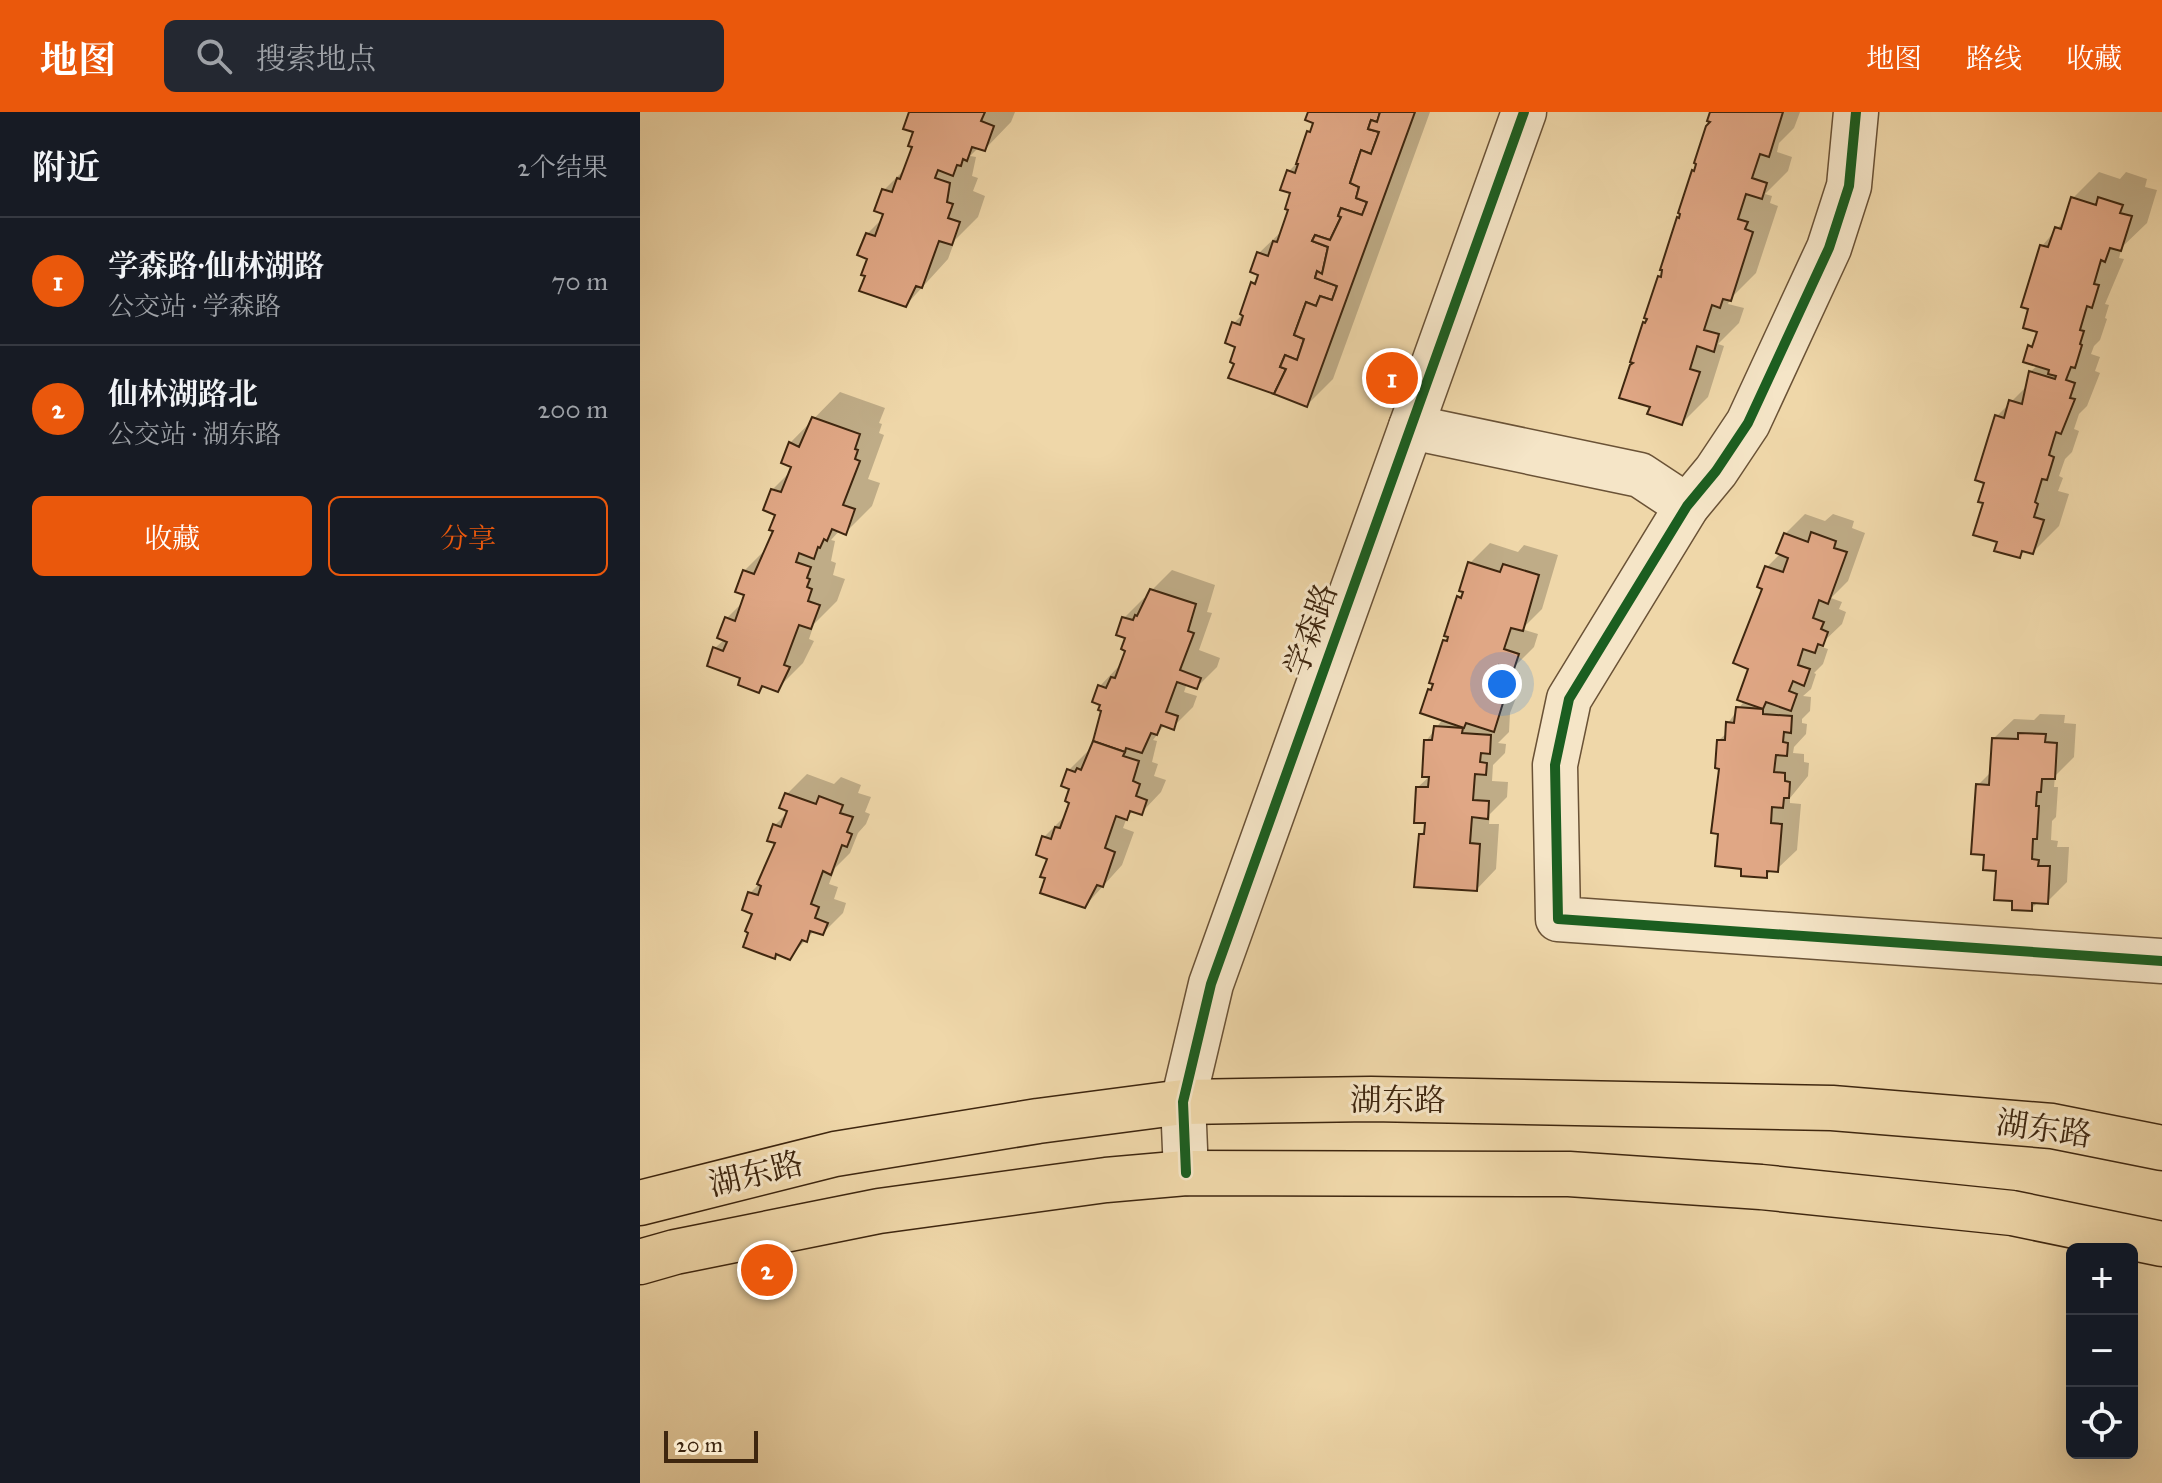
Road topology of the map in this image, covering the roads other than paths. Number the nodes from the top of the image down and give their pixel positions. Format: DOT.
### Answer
graph roads {
  1 [pos="1524,112"];
  2 [pos="1856,112"];
  3 [pos="1411,427"];
  4 [pos="1687,506"];
  5 [pos="2162,961"];
  6 [pos="1183,1102"];
  7 [pos="2162,1148"];
  8 [pos="1186,1173"];
  9 [pos="640,1203"];
  10 [pos="2162,1244"];
  11 [pos="640,1262"];
  1 -- 3 [label="street, 学森路"];
  2 -- 4 [label="street"];
  3 -- 4 [label="street"];
  3 -- 6 [label="street, 学森路"];
  4 -- 5 [label="street"];
  6 -- 7 [label="main road, 湖东路"];
  6 -- 8 [label="street, 学森路"];
  6 -- 9 [label="main road, 湖东路"];
  8 -- 10 [label="main road, 湖东路"];
  8 -- 11 [label="main road, 湖东路"];
}
